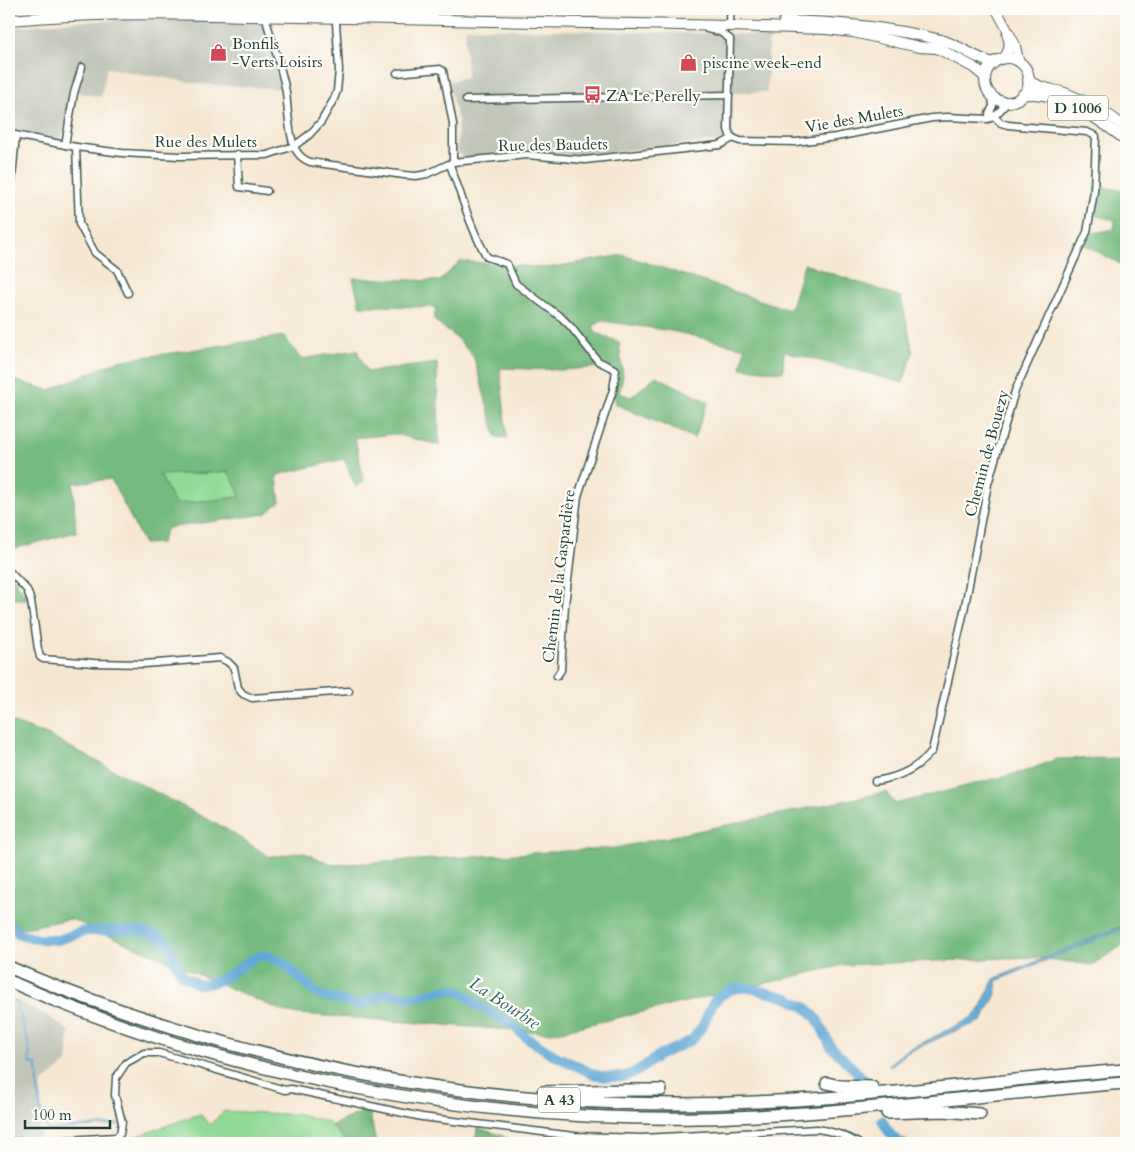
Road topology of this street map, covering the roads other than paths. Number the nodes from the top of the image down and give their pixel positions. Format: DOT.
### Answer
graph roads {
  1 [pos="77,9"];
  2 [pos="260,9"];
  3 [pos="994,9"];
  4 [pos="311,10"];
  5 [pos="9,13"];
  6 [pos="730,14"];
  7 [pos="247,16"];
  8 [pos="279,16"];
  9 [pos="9,20"];
  10 [pos="267,23"];
  11 [pos="336,23"];
  12 [pos="685,25"];
  13 [pos="998,61"];
  14 [pos="1019,62"];
  15 [pos="82,67"];
  16 [pos="397,73"];
  17 [pos="985,77"];
  18 [pos="1028,80"];
  19 [pos="729,95"];
  20 [pos="1022,95"];
  21 [pos="992,96"];
  22 [pos="466,100"];
  23 [pos="1008,102"];
  24 [pos="992,115"];
  25 [pos="1126,128"];
  26 [pos="12,135"];
  27 [pos="1096,136"];
  28 [pos="733,138"];
  29 [pos="1126,140"];
  30 [pos="65,145"];
  31 [pos="294,146"];
  32 [pos="76,147"];
  33 [pos="238,154"];
  34 [pos="452,163"];
  35 [pos="267,191"];
  36 [pos="9,211"];
  37 [pos="128,294"];
  38 [pos="9,571"];
  39 [pos="557,676"];
  40 [pos="349,691"];
  41 [pos="875,781"];
  42 [pos="9,967"];
  43 [pos="9,981"];
  44 [pos="1126,1070"];
  45 [pos="1016,1079"];
  46 [pos="827,1083"];
  47 [pos="1126,1083"];
  48 [pos="445,1089"];
  49 [pos="661,1090"];
  50 [pos="980,1114"];
  51 [pos="760,1116"];
  52 [pos="9,1142"];
  53 [pos="38,1142"];
  54 [pos="858,1143"];
  1 -- 5 [label="main road"];
  2 -- 4 [label="main road"];
  3 -- 13 [label="main road"];
  3 -- 14 [label="main road"];
  4 -- 6 [label="main road"];
  6 -- 13 [label="main road"];
  7 -- 8 [label="main road"];
  7 -- 9 [label="main road"];
  7 -- 10 [label="street"];
  8 -- 10 [label="street"];
  8 -- 12 [label="main road"];
  10 -- 31 [label="street"];
  11 -- 31 [label="street, Rue des Mulets"];
  12 -- 17 [label="main road"];
  12 -- 19 [label="street"];
  13 -- 14 [label="main road"];
  13 -- 17 [label="main road"];
  14 -- 18 [label="main road"];
  15 -- 30 [label="street"];
  16 -- 34 [label="street"];
  17 -- 21 [label="main road"];
  18 -- 20 [label="main road"];
  18 -- 25 [label="main road, D 1006"];
  19 -- 22 [label="street"];
  19 -- 28 [label="street"];
  20 -- 23 [label="main road"];
  20 -- 29 [label="main road, D 1006"];
  21 -- 23 [label="main road"];
  21 -- 24 [label="street"];
  23 -- 24 [label="street"];
  24 -- 27 [label="street, Vie des Mulets"];
  24 -- 28 [label="street, Vie des Mulets"];
  26 -- 30 [label="street, Rue des Mulets"];
  26 -- 36 [label="street"];
  27 -- 41 [label="street, Chemin de Bouezy"];
  28 -- 34 [label="street, Rue des Baudets"];
  30 -- 32 [label="street, Rue des Mulets"];
  31 -- 33 [label="street, Rue des Mulets"];
  31 -- 34 [label="street, Rue des Baudets"];
  32 -- 33 [label="street, Rue des Mulets"];
  32 -- 37 [label="street"];
  33 -- 35 [label="street"];
  34 -- 39 [label="street, Chemin de la Gaspardière"];
  38 -- 40 [label="street"];
  42 -- 48 [label="highway, A 43"];
  43 -- 51 [label="highway, A 43"];
  44 -- 45 [label="highway, A 43"];
  45 -- 46 [label="highway"];
  45 -- 48 [label="highway, A 43"];
  47 -- 51 [label="highway, A 43"];
  48 -- 49 [label="highway"];
  50 -- 51 [label="highway"];
  52 -- 53 [label="street"];
  53 -- 54 [label="street"];
}
